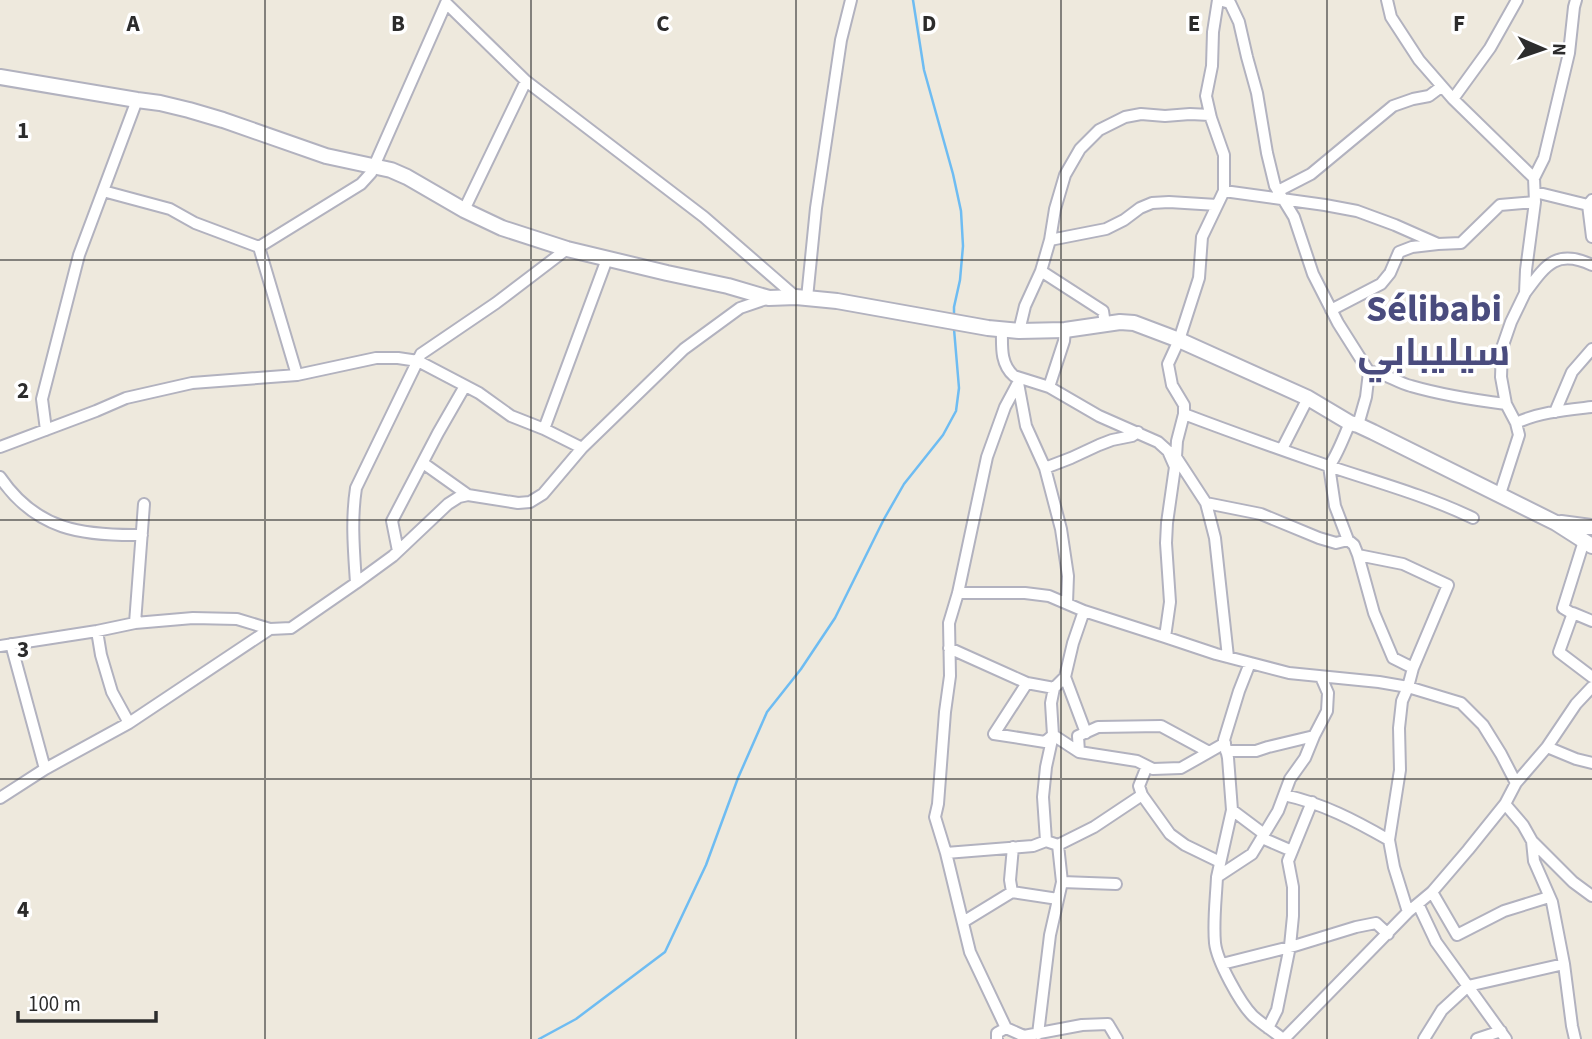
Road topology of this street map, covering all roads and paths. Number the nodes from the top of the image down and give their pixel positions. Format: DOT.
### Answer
graph roads {
  1 [pos="851,0"];
  2 [pos="1218,0"];
  3 [pos="1387,0"];
  4 [pos="1517,0"];
  5 [pos="1576,0"];
  6 [pos="446,1"];
  7 [pos="0,78"];
  8 [pos="526,81"];
  9 [pos="1441,87"];
  10 [pos="1453,99"];
  11 [pos="137,100"];
  12 [pos="1210,116"];
  13 [pos="374,166"];
  14 [pos="1534,178"];
  15 [pos="103,191"];
  16 [pos="1224,191"];
  17 [pos="1280,196"];
  18 [pos="1535,197"];
  19 [pos="1590,203"];
  20 [pos="1217,205"];
  21 [pos="464,210"];
  22 [pos="1592,237"];
  23 [pos="1050,240"];
  24 [pos="1438,244"];
  25 [pos="259,247"];
  26 [pos="567,249"];
  27 [pos="607,259"];
  28 [pos="1592,265"];
  29 [pos="1041,271"];
  30 [pos="1525,293"];
  31 [pos="801,297"];
  32 [pos="769,298"];
  33 [pos="1331,310"];
  34 [pos="1105,324"];
  35 [pos="1002,329"];
  36 [pos="1065,330"];
  37 [pos="1019,331"];
  38 [pos="1178,340"];
  39 [pos="1592,349"];
  40 [pos="418,361"];
  41 [pos="1369,372"];
  42 [pos="297,375"];
  43 [pos="1019,381"];
  44 [pos="465,386"];
  45 [pos="1049,387"];
  46 [pos="1308,398"];
  47 [pos="1506,404"];
  48 [pos="1592,407"];
  49 [pos="1555,412"];
  50 [pos="1184,414"];
  51 [pos="1516,423"];
  52 [pos="1354,424"];
  53 [pos="544,429"];
  54 [pos="46,430"];
  55 [pos="1138,432"];
  56 [pos="1177,441"];
  57 [pos="1157,442"];
  58 [pos="1,446"];
  59 [pos="582,448"];
  60 [pos="1282,449"];
  61 [pos="423,463"];
  62 [pos="1329,466"];
  63 [pos="1045,468"];
  64 [pos="1179,468"];
  65 [pos="0,477"];
  66 [pos="1500,494"];
  67 [pos="468,495"];
  68 [pos="1206,503"];
  69 [pos="144,504"];
  70 [pos="1473,518"];
  71 [pos="1556,523"];
  72 [pos="1592,527"];
  73 [pos="142,535"];
  74 [pos="1348,540"];
  75 [pos="1588,544"];
  76 [pos="398,551"];
  77 [pos="1358,555"];
  78 [pos="356,583"];
  79 [pos="958,593"];
  80 [pos="1068,603"];
  81 [pos="1084,611"];
  82 [pos="1573,614"];
  83 [pos="1592,621"];
  84 [pos="135,623"];
  85 [pos="270,629"];
  86 [pos="97,631"];
  87 [pos="1165,637"];
  88 [pos="5,645"];
  89 [pos="949,648"];
  90 [pos="1228,657"];
  91 [pos="1251,663"];
  92 [pos="1413,668"];
  93 [pos="1065,677"];
  94 [pos="1321,677"];
  95 [pos="1592,677"];
  96 [pos="1027,683"];
  97 [pos="1408,687"];
  98 [pos="1592,687"];
  99 [pos="1054,688"];
  100 [pos="129,723"];
  101 [pos="1086,733"];
  102 [pos="1053,735"];
  103 [pos="1314,736"];
  104 [pos="1226,747"];
  105 [pos="1547,747"];
  106 [pos="1079,752"];
  107 [pos="1209,752"];
  108 [pos="1592,763"];
  109 [pos="1147,766"];
  110 [pos="46,769"];
  111 [pos="1516,783"];
  112 [pos="1142,795"];
  113 [pos="1284,795"];
  114 [pos="0,798"];
  115 [pos="1312,802"];
  116 [pos="1505,804"];
  117 [pos="1232,810"];
  118 [pos="1263,836"];
  119 [pos="1389,840"];
  120 [pos="1046,841"];
  121 [pos="1532,841"];
  122 [pos="1058,845"];
  123 [pos="1013,847"];
  124 [pos="1292,851"];
  125 [pos="946,853"];
  126 [pos="1220,862"];
  127 [pos="1217,877"];
  128 [pos="1062,882"];
  129 [pos="1116,884"];
  130 [pos="1012,892"];
  131 [pos="1432,892"];
  132 [pos="1592,896"];
  133 [pos="1549,897"];
  134 [pos="1058,899"];
  135 [pos="1418,904"];
  136 [pos="1408,912"];
  137 [pos="963,922"];
  138 [pos="1388,934"];
  139 [pos="1290,946"];
  140 [pos="1222,964"];
  141 [pos="1564,964"];
  142 [pos="1468,986"];
  143 [pos="1006,1028"];
  144 [pos="1268,1028"];
  145 [pos="1503,1035"];
  146 [pos="1032,1036"];
  147 [pos="998,1039"];
  148 [pos="1117,1039"];
  149 [pos="1284,1039"];
  150 [pos="1424,1039"];
  151 [pos="1477,1039"];
  152 [pos="1575,1039"];
  1 -- 31 [label="street"];
  2 -- 12 [label="street"];
  2 -- 17 [label="street"];
  3 -- 9 [label="street"];
  4 -- 10 [label="street"];
  5 -- 14 [label="street"];
  6 -- 8 [label="street"];
  6 -- 13 [label="street"];
  7 -- 11 [label="street"];
  8 -- 21 [label="street"];
  8 -- 31 [label="street"];
  9 -- 10 [label="street"];
  9 -- 17 [label="street"];
  10 -- 14 [label="street"];
  11 -- 13 [label="street"];
  11 -- 15 [label="street"];
  12 -- 16 [label="street"];
  12 -- 23 [label="street"];
  13 -- 21 [label="street"];
  13 -- 25 [label="street"];
  14 -- 18 [label="street"];
  15 -- 25 [label="street"];
  15 -- 54 [label="street"];
  16 -- 17 [label="street"];
  16 -- 20 [label="street"];
  17 -- 24 [label="street"];
  17 -- 33 [label="street"];
  18 -- 19 [label="street"];
  18 -- 24 [label="street"];
  18 -- 30 [label="street"];
  19 -- 22 [label="street"];
  20 -- 23 [label="street"];
  20 -- 38 [label="street"];
  21 -- 26 [label="street"];
  23 -- 29 [label="street"];
  24 -- 33 [label="street"];
  25 -- 42 [label="street"];
  26 -- 27 [label="street"];
  26 -- 40 [label="street"];
  27 -- 32 [label="street"];
  27 -- 53 [label="street"];
  28 -- 30 [label="street"];
  29 -- 34 [label="street"];
  29 -- 37 [label="street"];
  30 -- 47 [label="street"];
  31 -- 32 [label="street"];
  31 -- 35 [label="street"];
  32 -- 59 [label="street"];
  33 -- 41 [label="street"];
  34 -- 36 [label="street"];
  34 -- 38 [label="street"];
  35 -- 37 [label="street"];
  35 -- 43 [label="street"];
  36 -- 37 [label="street"];
  36 -- 45 [label="street"];
  38 -- 46 [label="street"];
  38 -- 50 [label="street"];
  39 -- 49 [label="street"];
  40 -- 42 [label="street"];
  40 -- 44 [label="street"];
  40 -- 78 [label="street"];
  41 -- 47 [label="street"];
  41 -- 52 [label="street"];
  42 -- 54 [label="street"];
  43 -- 45 [label="street"];
  43 -- 63 [label="street"];
  43 -- 79 [label="street"];
  44 -- 53 [label="street"];
  44 -- 61 [label="street"];
  45 -- 55 [label="street"];
  46 -- 52 [label="street"];
  46 -- 60 [label="street"];
  47 -- 51 [label="street"];
  48 -- 49 [label="street"];
  49 -- 51 [label="street"];
  50 -- 56 [label="street"];
  50 -- 60 [label="street"];
  51 -- 66 [label="street"];
  52 -- 62 [label="street"];
  52 -- 66 [label="street"];
  53 -- 59 [label="street"];
  54 -- 58 [label="street"];
  55 -- 57 [label="street"];
  55 -- 63 [label="street"];
  56 -- 57 [label="street"];
  56 -- 64 [label="street"];
  57 -- 64 [label="street"];
  59 -- 67 [label="street"];
  60 -- 62 [label="street"];
  61 -- 67 [label="street"];
  61 -- 76 [label="street"];
  62 -- 70 [label="street"];
  62 -- 74 [label="street"];
  63 -- 80 [label="street"];
  64 -- 68 [label="street"];
  64 -- 87 [label="street"];
  65 -- 73 [label="street"];
  66 -- 71 [label="street"];
  67 -- 76 [label="street"];
  68 -- 74 [label="street"];
  68 -- 90 [label="street"];
  69 -- 73 [label="street"];
  71 -- 72 [label="street"];
  71 -- 75 [label="street"];
  73 -- 84 [label="street"];
  74 -- 77 [label="street"];
  75 -- 82 [label="street"];
  76 -- 78 [label="street"];
  77 -- 92 [label="street"];
  77 -- 92 [label="street"];
  78 -- 85 [label="street"];
  79 -- 80 [label="street"];
  79 -- 89 [label="street"];
  80 -- 81 [label="street"];
  81 -- 87 [label="street"];
  81 -- 93 [label="street"];
  82 -- 83 [label="street"];
  82 -- 95 [label="street"];
  84 -- 85 [label="street"];
  84 -- 86 [label="street"];
  85 -- 100 [label="street"];
  86 -- 88 [label="street"];
  86 -- 100 [label="street"];
  87 -- 90 [label="street"];
  88 -- 110 [label="street"];
  89 -- 96 [label="street"];
  89 -- 125 [label="street"];
  90 -- 91 [label="street"];
  91 -- 94 [label="street"];
  91 -- 104 [label="street"];
  92 -- 97 [label="street"];
  93 -- 99 [label="street"];
  93 -- 101 [label="street"];
  94 -- 97 [label="street"];
  94 -- 103 [label="street"];
  96 -- 99 [label="street"];
  96 -- 102 [label="street"];
  97 -- 111 [label="street"];
  97 -- 119 [label="street"];
  98 -- 105 [label="street"];
  99 -- 102 [label="street"];
  100 -- 110 [label="street"];
  101 -- 106 [label="street"];
  101 -- 107 [label="street"];
  102 -- 106 [label="street"];
  102 -- 120 [label="street"];
  103 -- 104 [label="street"];
  103 -- 113 [label="street"];
  104 -- 107 [label="street"];
  104 -- 117 [label="street"];
  105 -- 108 [label="street"];
  105 -- 111 [label="street"];
  106 -- 109 [label="street"];
  107 -- 109 [label="street"];
  109 -- 112 [label="street"];
  110 -- 114 [label="street"];
  111 -- 116 [label="street"];
  112 -- 122 [label="street"];
  112 -- 126 [label="street"];
  113 -- 115 [label="street"];
  113 -- 118 [label="street"];
  115 -- 119 [label="street"];
  115 -- 124 [label="street"];
  116 -- 121 [label="street"];
  116 -- 131 [label="street"];
  117 -- 118 [label="street"];
  117 -- 126 [label="street"];
  118 -- 124 [label="street"];
  118 -- 127 [label="street"];
  119 -- 136 [label="street"];
  120 -- 122 [label="street"];
  120 -- 123 [label="street"];
  121 -- 132 [label="street"];
  121 -- 133 [label="street"];
  122 -- 128 [label="street"];
  123 -- 125 [label="street"];
  123 -- 130 [label="street"];
  124 -- 139 [label="street"];
  125 -- 137 [label="street"];
  126 -- 127 [label="street"];
  127 -- 140 [label="street"];
  128 -- 129 [label="street"];
  128 -- 134 [label="street"];
  130 -- 134 [label="street"];
  130 -- 137 [label="street"];
  131 -- 133 [label="street"];
  131 -- 135 [label="street"];
  133 -- 141 [label="street"];
  134 -- 146 [label="street"];
  135 -- 136 [label="street"];
  135 -- 142 [label="street"];
  136 -- 138 [label="street"];
  137 -- 143 [label="street"];
  138 -- 139 [label="street"];
  138 -- 149 [label="street"];
  139 -- 140 [label="street"];
  139 -- 144 [label="street"];
  140 -- 144 [label="street"];
  141 -- 142 [label="street"];
  141 -- 152 [label="street"];
  142 -- 145 [label="street"];
  142 -- 150 [label="street"];
  143 -- 146 [label="street"];
  143 -- 147 [label="street"];
  144 -- 149 [label="street"];
  145 -- 151 [label="street"];
  146 -- 148 [label="street"];
}
